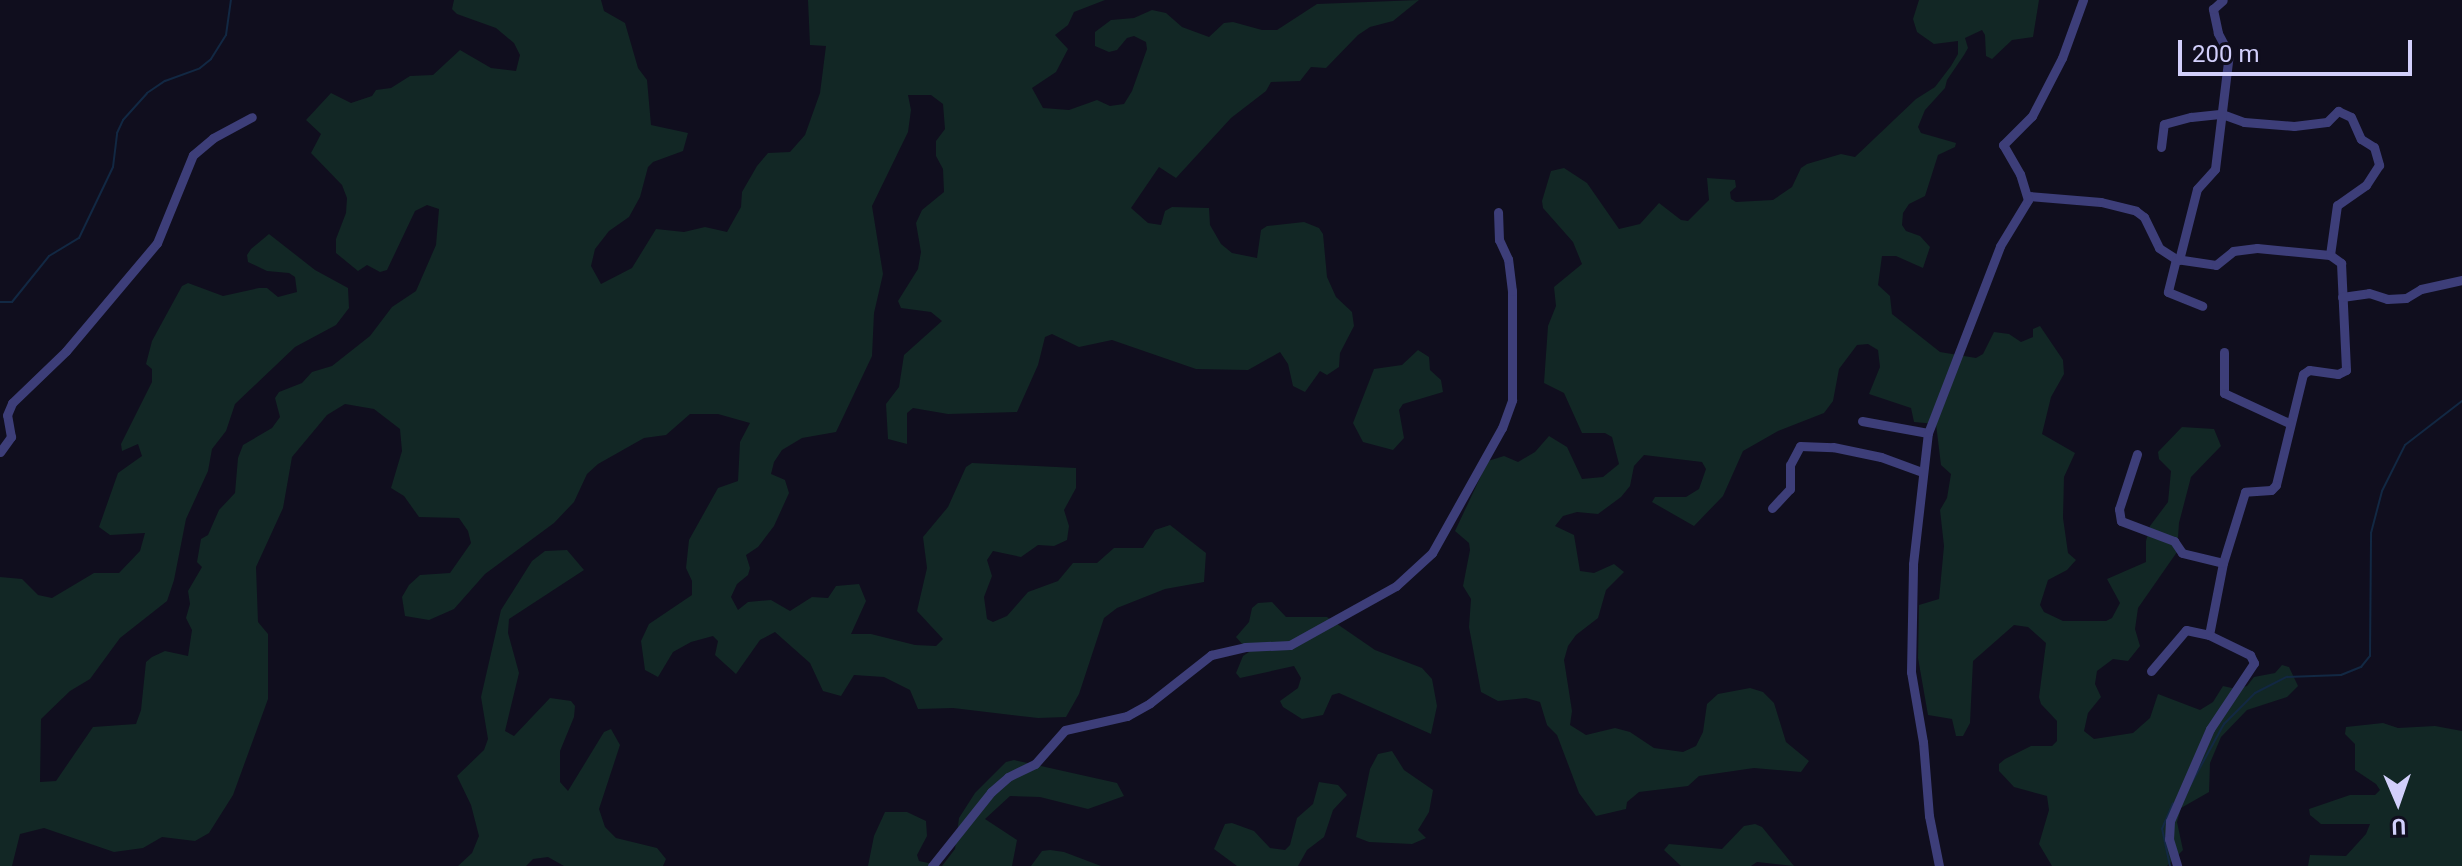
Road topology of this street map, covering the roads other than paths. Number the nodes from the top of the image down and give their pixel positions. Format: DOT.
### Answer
graph roads {
  1 [pos="2083,0"];
  2 [pos="2223,0"];
  3 [pos="2222,114"];
  4 [pos="252,117"];
  5 [pos="2161,147"];
  6 [pos="2029,196"];
  7 [pos="1498,212"];
  8 [pos="2330,255"];
  9 [pos="2178,260"];
  10 [pos="2462,280"];
  11 [pos="2342,297"];
  12 [pos="2202,306"];
  13 [pos="2224,352"];
  14 [pos="1862,421"];
  15 [pos="2289,423"];
  16 [pos="1928,433"];
  17 [pos="0,452"];
  18 [pos="2137,454"];
  19 [pos="1922,472"];
  20 [pos="1772,508"];
  21 [pos="2223,563"];
  22 [pos="2209,635"];
  23 [pos="2151,671"];
  24 [pos="932,866"];
  25 [pos="1939,866"];
  26 [pos="2177,866"];
  1 -- 6 [label="street"];
  2 -- 3 [label="street"];
  3 -- 5 [label="street"];
  3 -- 8 [label="street"];
  3 -- 9 [label="street"];
  4 -- 17 [label="street"];
  6 -- 9 [label="street"];
  6 -- 16 [label="street"];
  7 -- 24 [label="street"];
  8 -- 9 [label="street"];
  8 -- 11 [label="street"];
  9 -- 12 [label="street"];
  10 -- 11 [label="street"];
  11 -- 15 [label="street"];
  13 -- 15 [label="street"];
  14 -- 16 [label="street"];
  15 -- 21 [label="street"];
  16 -- 19 [label="street"];
  18 -- 21 [label="street"];
  19 -- 20 [label="street"];
  19 -- 25 [label="street"];
  21 -- 22 [label="street"];
  22 -- 23 [label="street"];
  22 -- 26 [label="street"];
}
